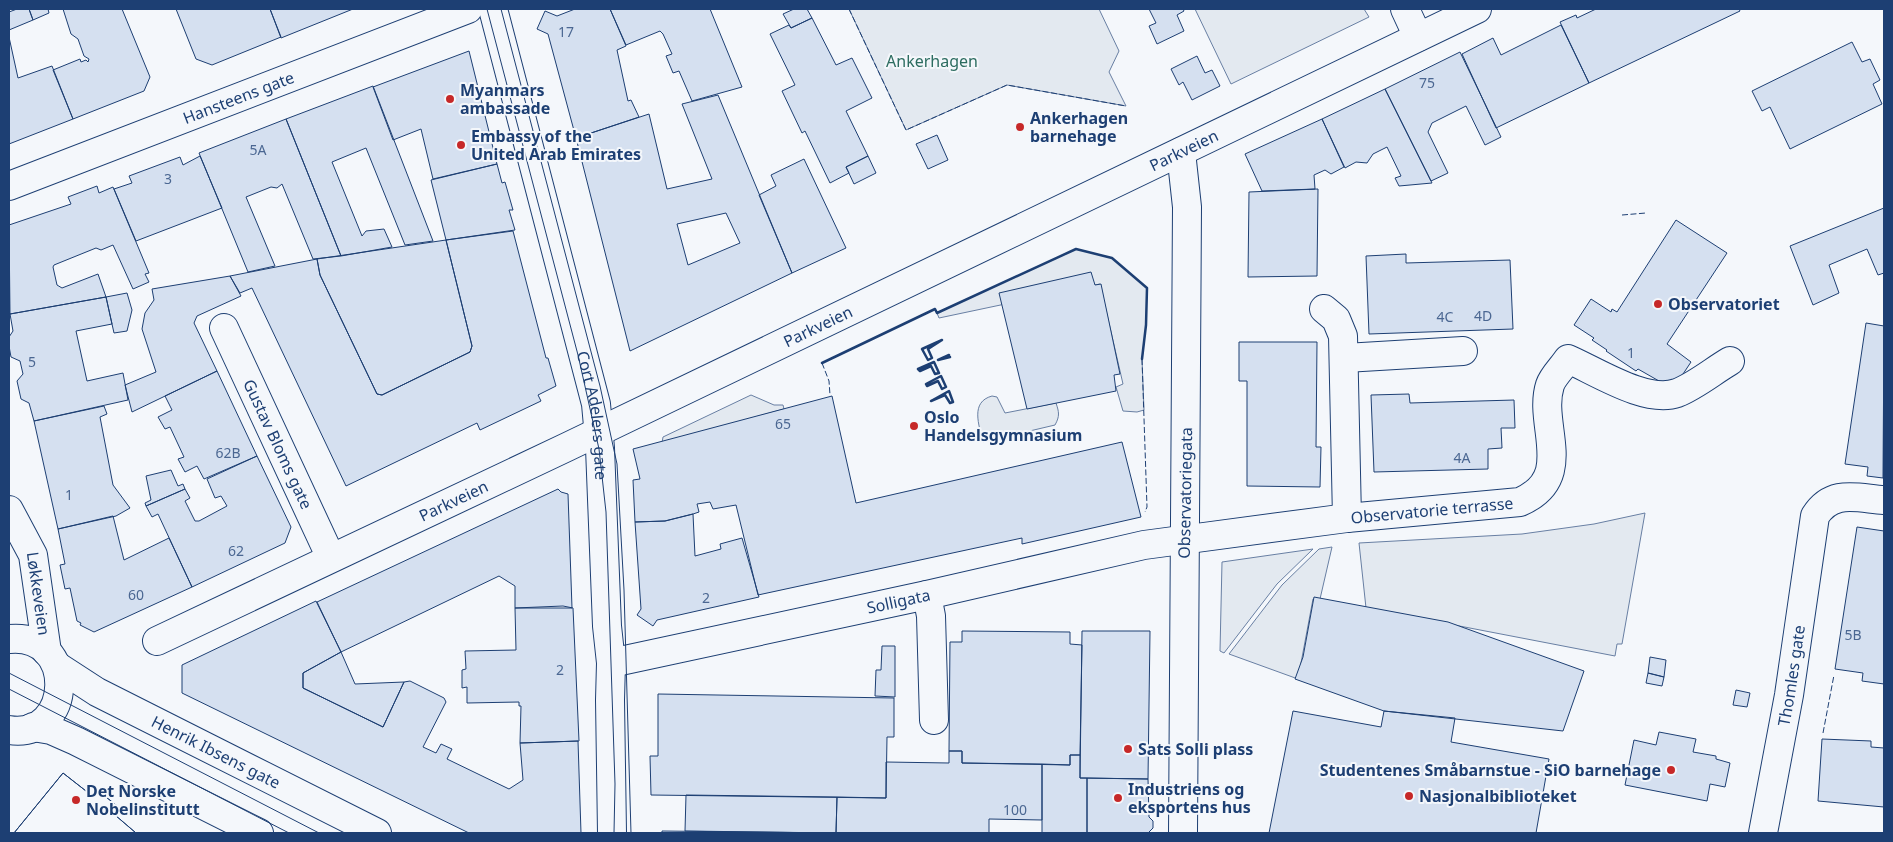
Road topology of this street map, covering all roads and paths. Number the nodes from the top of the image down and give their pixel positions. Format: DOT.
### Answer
graph roads {
  1 [pos="468,9"];
  2 [pos="493,9"];
  3 [pos="1405,9"];
  4 [pos="1477,9"];
  5 [pos="1418,37"];
  6 [pos="1181,152"];
  7 [pos="9,186"];
  8 [pos="1324,309"];
  9 [pos="224,328"];
  10 [pos="1463,352"];
  11 [pos="1345,358"];
  12 [pos="1730,361"];
  13 [pos="599,431"];
  14 [pos="1884,500"];
  15 [pos="9,510"];
  16 [pos="1347,518"];
  17 [pos="9,521"];
  18 [pos="1184,538"];
  19 [pos="331,558"];
  20 [pos="927,596"];
  21 [pos="9,639"];
  22 [pos="157,640"];
  23 [pos="52,659"];
  24 [pos="612,663"];
  25 [pos="934,720"];
  26 [pos="18,733"];
  27 [pos="259,833"];
  28 [pos="378,833"];
  29 [pos="612,833"];
  30 [pos="1183,833"];
  31 [pos="1763,833"];
  1 -- 7 [label="street, Hansteens gate"];
  2 -- 13 [label="street, Cort Adelers gate"];
  3 -- 5 [label="street"];
  4 -- 5 [label="street, Parkveien"];
  5 -- 6 [label="street, Parkveien"];
  6 -- 13 [label="street, Parkveien"];
  6 -- 18 [label="street, Observatoriegata"];
  8 -- 11 [label="street"];
  9 -- 19 [label="street, Gustav Bloms gate"];
  10 -- 11 [label="street"];
  11 -- 16 [label="street"];
  12 -- 16 [label="street, Observatorie terrasse"];
  13 -- 19 [label="street, Parkveien"];
  13 -- 24 [label="street, Cort Adelers gate"];
  14 -- 31 [label="street, Thomles gate"];
  15 -- 17 [label="street, Løkkeveien"];
  15 -- 23 [label="street, Løkkeveien"];
  16 -- 18 [label="street, Observatorie terrasse"];
  18 -- 20 [label="street, Solligata"];
  18 -- 30 [label="street, Observatoriegata"];
  19 -- 22 [label="street, Parkveien"];
  20 -- 24 [label="street, Solligata"];
  20 -- 25 [label="street"];
  21 -- 23 [label="street, Henrik Ibsens gate"];
  23 -- 26 [label="street, Løkkeveien"];
  23 -- 28 [label="street, Henrik Ibsens gate"];
  24 -- 29 [label="street, Cort Adelers gate"];
  26 -- 27 [label="street"];
}
